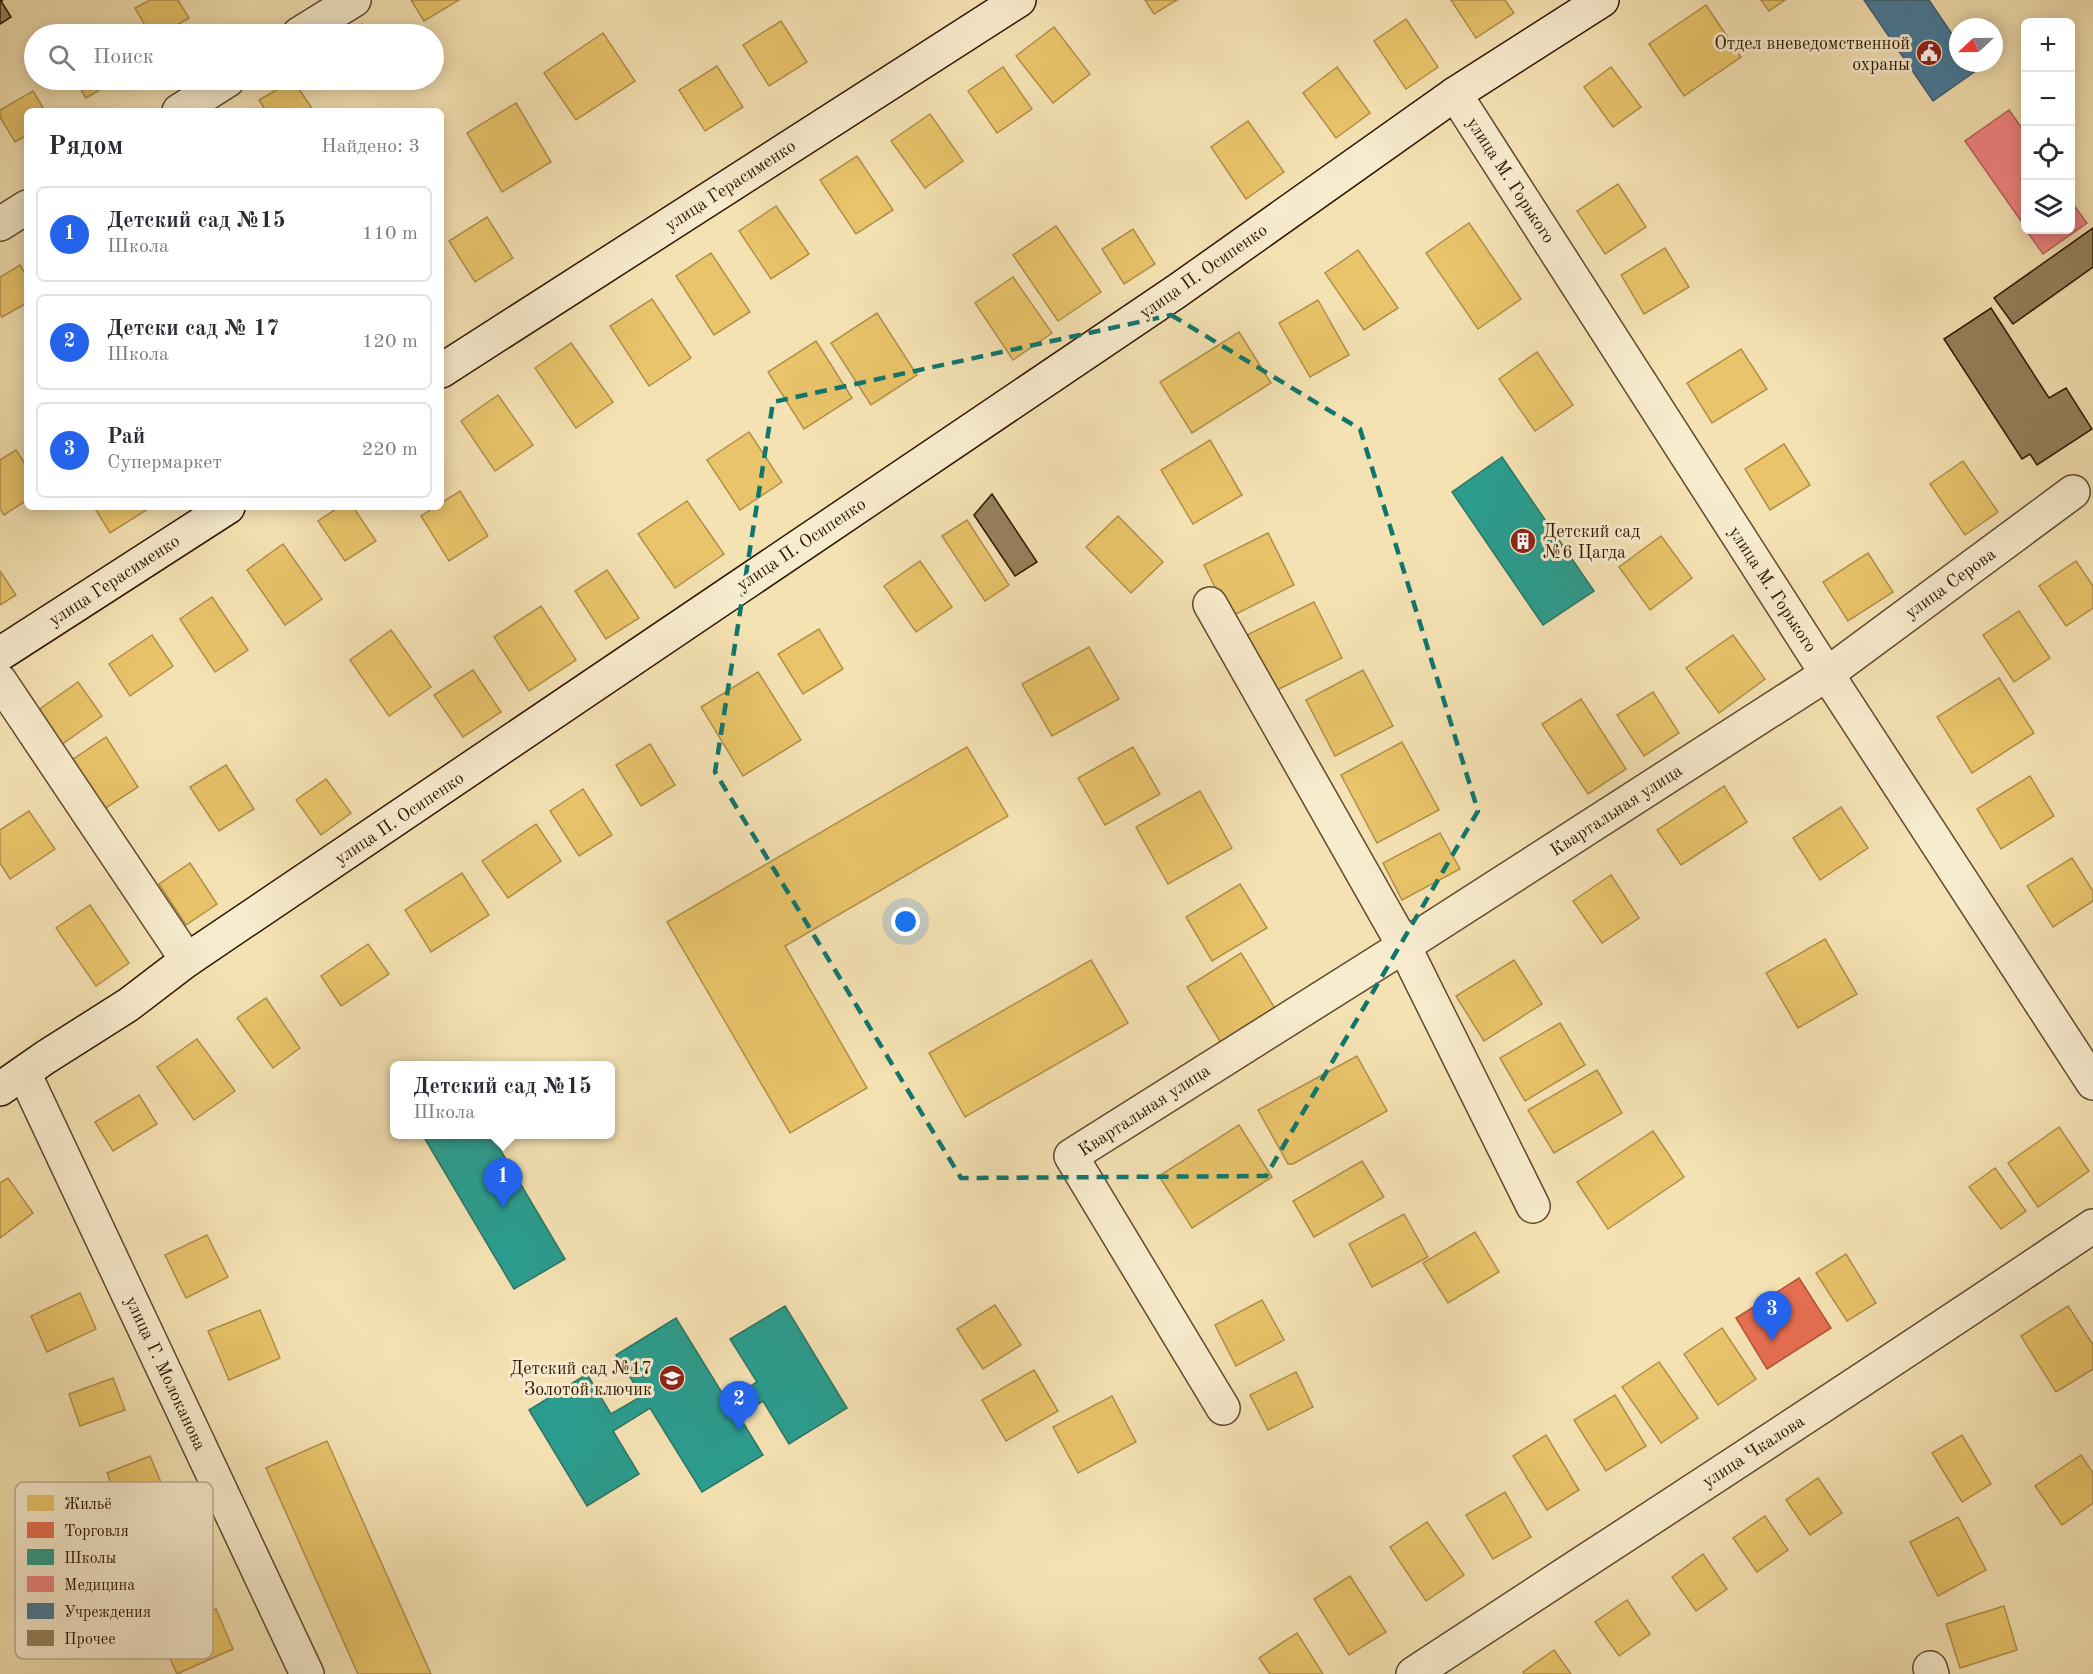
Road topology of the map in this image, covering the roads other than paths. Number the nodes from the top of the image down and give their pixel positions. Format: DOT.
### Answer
graph roads {
  1 [pos="354,0"];
  2 [pos="1019,0"];
  3 [pos="1602,0"];
  4 [pos="315,24"];
  5 [pos="212,90"];
  6 [pos="1455,94"];
  7 [pos="184,108"];
  8 [pos="24,209"];
  9 [pos="0,224"];
  10 [pos="444,369"];
  11 [pos="2073,492"];
  12 [pos="223,510"];
  13 [pos="1210,604"];
  14 [pos="0,654"];
  15 [pos="1827,674"];
  16 [pos="0,681"];
  17 [pos="1404,946"];
  18 [pos="187,960"];
  19 [pos="12,1081"];
  20 [pos="2093,1083"];
  21 [pos="1533,1206"];
  22 [pos="2093,1226"];
  23 [pos="1223,1408"];
  24 [pos="211,1482"];
  25 [pos="213,1485"];
  26 [pos="307,1674"];
  27 [pos="1413,1674"];
  1 -- 4 [label="street"];
  2 -- 10 [label="street, улица Герасименко"];
  3 -- 6 [label="street, улица П. Осипенко"];
  5 -- 7 [label="street"];
  6 -- 15 [label="street, улица М. Горького"];
  6 -- 18 [label="street, улица П. Осипенко"];
  8 -- 9 [label="street"];
  11 -- 15 [label="street, улица Серова"];
  12 -- 14 [label="street, улица Герасименко"];
  13 -- 17 [label="street"];
  15 -- 17 [label="street, Квартальная улица"];
  15 -- 20 [label="street, улица М. Горького"];
  16 -- 18 [label="street"];
  17 -- 21 [label="street"];
  17 -- 23 [label="street, Квартальная улица"];
  18 -- 19 [label="street, улица П. Осипенко"];
  19 -- 24 [label="street, улица Г. Молоканова"];
  22 -- 27 [label="street, улица Чкалова"];
  25 -- 26 [label="street, улица Г. Молоканова"];
}
